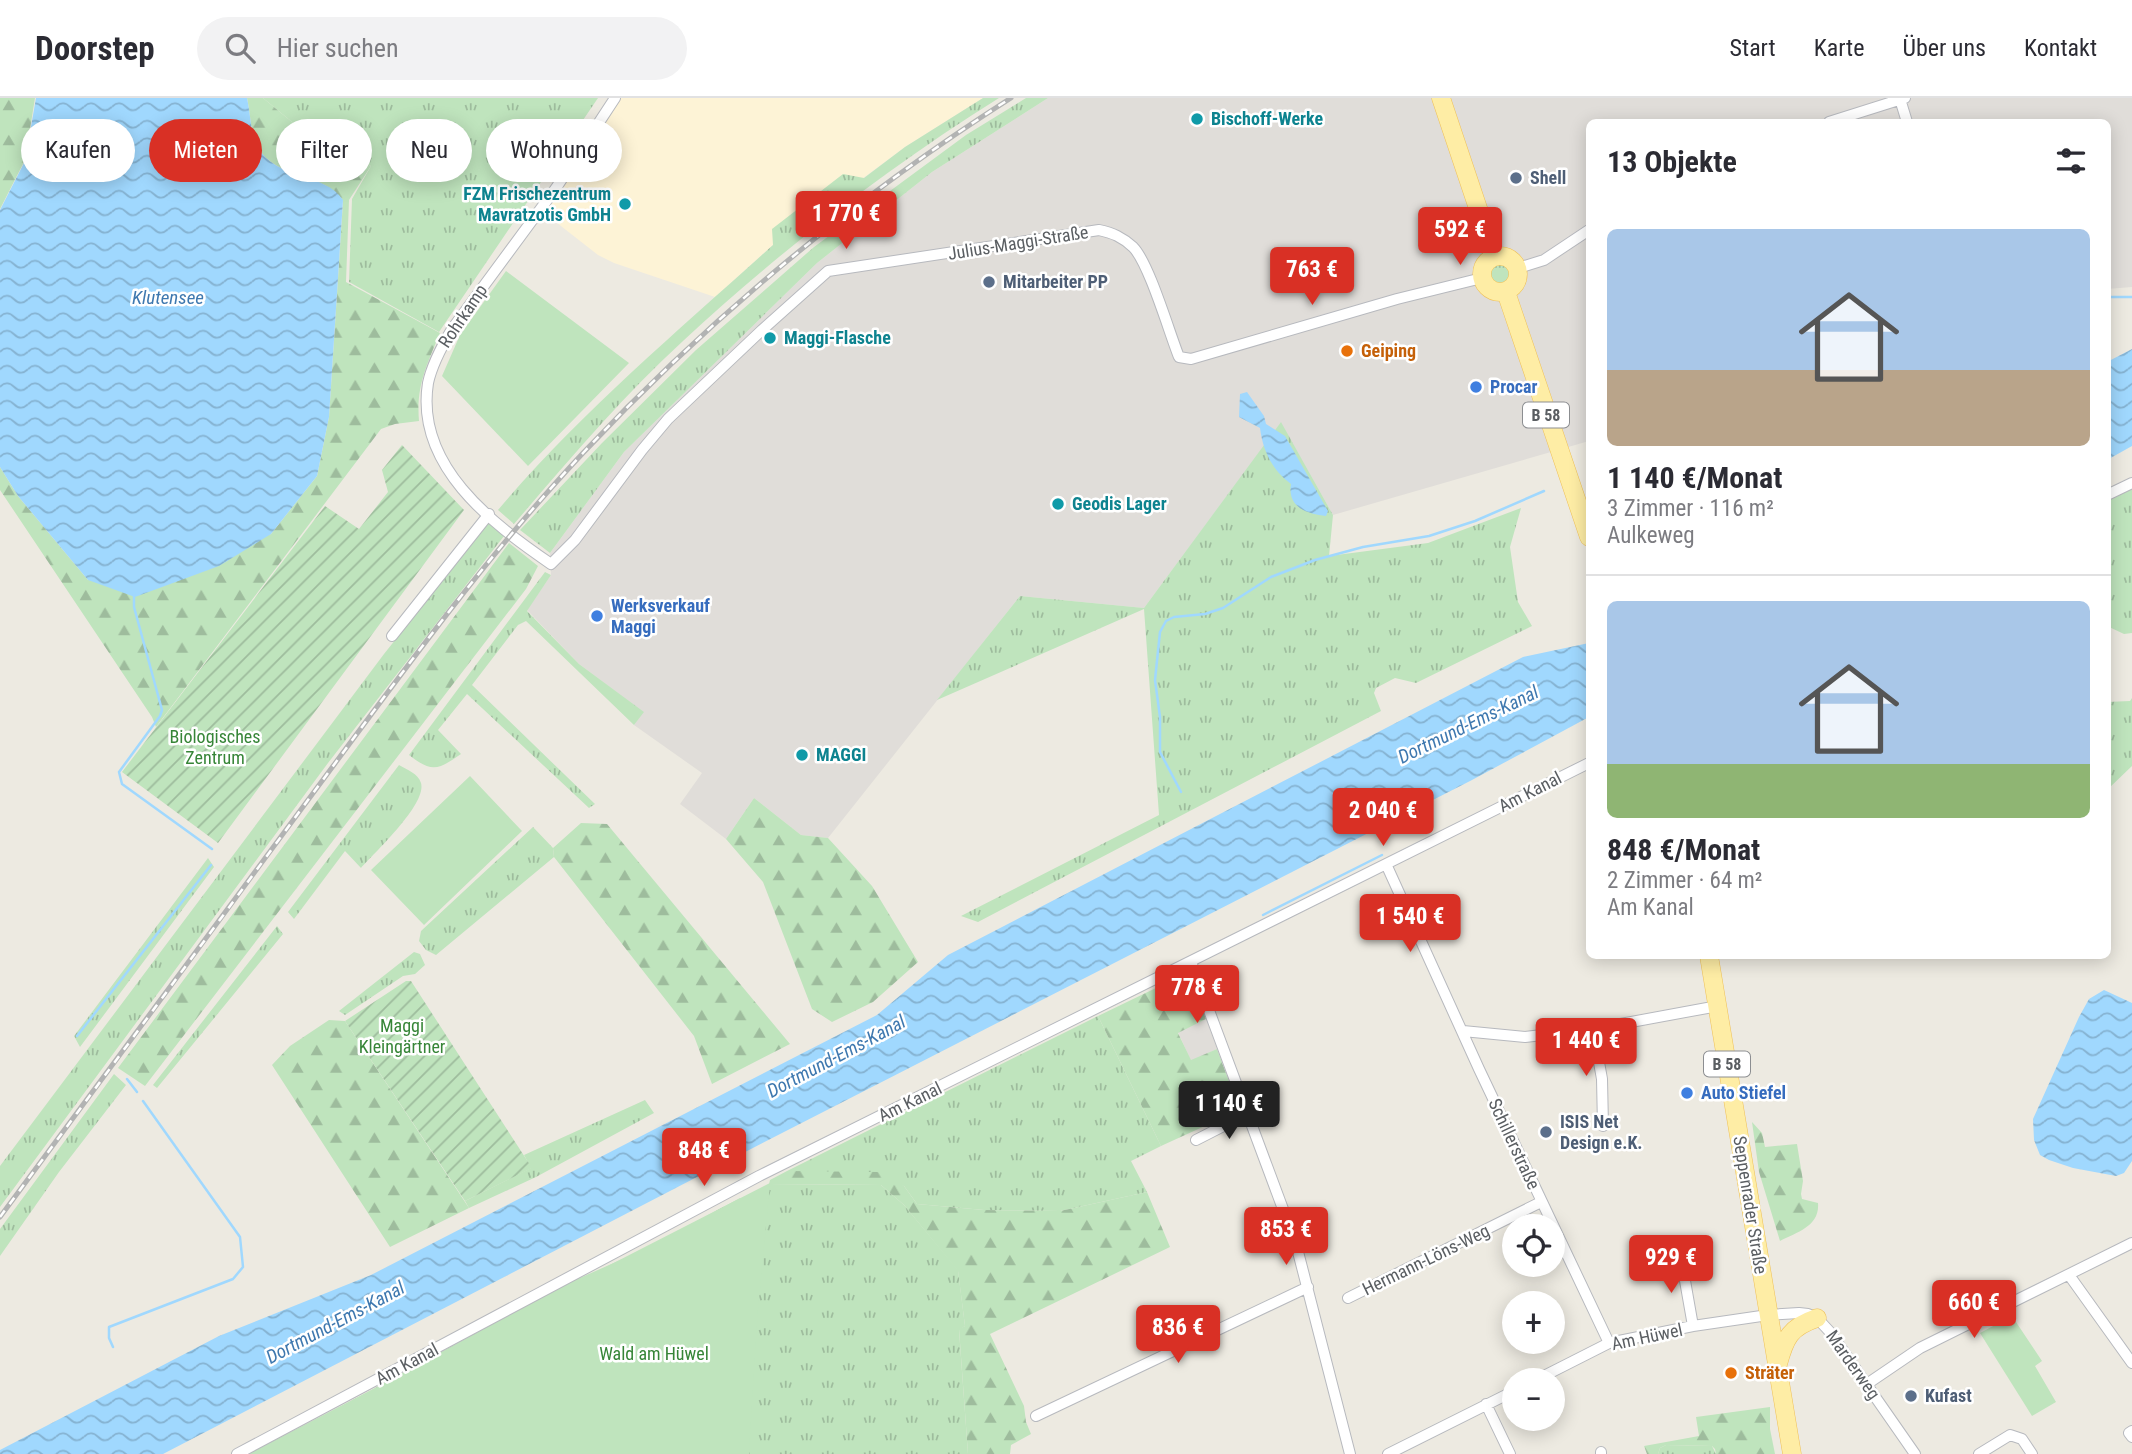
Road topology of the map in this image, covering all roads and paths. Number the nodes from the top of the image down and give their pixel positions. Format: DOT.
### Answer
graph roads {
  1 [pos="615,98"];
  2 [pos="1441,98"];
  3 [pos="1902,99"];
  4 [pos="1839,119"];
  5 [pos="1906,119"];
  6 [pos="1586,232"];
  7 [pos="1494,256"];
  8 [pos="1518,268"];
  9 [pos="1482,278"];
  10 [pos="1506,292"];
  11 [pos="2132,484"];
  12 [pos="2111,493"];
  13 [pos="489,514"];
  14 [pos="1585,515"];
  15 [pos="551,564"];
  16 [pos="392,636"];
  17 [pos="1586,764"];
  18 [pos="1385,864"];
  19 [pos="1709,959"];
  20 [pos="1191,962"];
  21 [pos="1717,1006"];
  22 [pos="1593,1028"];
  23 [pos="1463,1031"];
  24 [pos="1247,1114"];
  25 [pos="1603,1126"];
  26 [pos="1196,1140"];
  27 [pos="1541,1202"];
  28 [pos="2132,1243"];
  29 [pos="1681,1258"];
  30 [pos="2069,1275"];
  31 [pos="1308,1287"];
  32 [pos="1348,1298"];
  33 [pos="1768,1315"];
  34 [pos="1816,1318"];
  35 [pos="1693,1326"];
  36 [pos="1609,1343"];
  37 [pos="2132,1363"];
  38 [pos="1560,1368"];
  39 [pos="1777,1368"];
  40 [pos="1867,1384"];
  41 [pos="1502,1397"];
  42 [pos="1486,1404"];
  43 [pos="1036,1416"];
  44 [pos="2132,1431"];
  45 [pos="2132,1437"];
  46 [pos="237,1454"];
  47 [pos="1350,1454"];
  48 [pos="1388,1454"];
  49 [pos="1510,1454"];
  50 [pos="1793,1454"];
  51 [pos="1915,1454"];
  52 [pos="1979,1454"];
  53 [pos="2032,1454"];
  1 -- 13 [label="street, Rohrkamp"];
  2 -- 7 [label="main road"];
  3 -- 4 [label="street"];
  3 -- 5 [label="street"];
  6 -- 8 [label="street"];
  7 -- 8 [label="main road"];
  7 -- 9 [label="main road"];
  8 -- 10 [label="main road"];
  9 -- 10 [label="main road"];
  9 -- 15 [label="street, Julius-Maggi-Straße"];
  10 -- 14 [label="main road, B 58"];
  11 -- 12 [label="street"];
  13 -- 15 [label="street, Rohrkamp"];
  13 -- 16 [label="street"];
  17 -- 18 [label="street, Am Kanal"];
  18 -- 20 [label="street, Am Kanal"];
  18 -- 23 [label="street"];
  19 -- 21 [label="main road, Seppenrader Straße / B 58"];
  20 -- 24 [label="street"];
  20 -- 46 [label="street, Am Kanal"];
  21 -- 22 [label="street"];
  21 -- 33 [label="main road, Seppenrader Straße / B 58"];
  22 -- 23 [label="street"];
  22 -- 25 [label="street"];
  23 -- 27 [label="street, Schillerstraße"];
  24 -- 26 [label="street"];
  24 -- 31 [label="street"];
  27 -- 32 [label="street, Hermann-Löns-Weg"];
  27 -- 36 [label="street, Schillerstraße"];
  28 -- 30 [label="street"];
  29 -- 35 [label="street"];
  30 -- 37 [label="street"];
  30 -- 40 [label="street"];
  31 -- 43 [label="street"];
  31 -- 47 [label="street"];
  33 -- 34 [label="street, Marderweg"];
  33 -- 35 [label="street, Am Hüwel"];
  33 -- 39 [label="main road, Seppenrader Straße / B 58"];
  34 -- 39 [label="main road"];
  34 -- 40 [label="street, Marderweg"];
  35 -- 36 [label="street, Am Hüwel"];
  36 -- 38 [label="street, Am Hüwel"];
  39 -- 50 [label="main road, Seppenrader Straße / B 58"];
  40 -- 51 [label="street, Marderweg"];
  41 -- 42 [label="street"];
  42 -- 48 [label="street"];
  42 -- 49 [label="street"];
  44 -- 45 [label="street"];
  52 -- 53 [label="street"];
}
